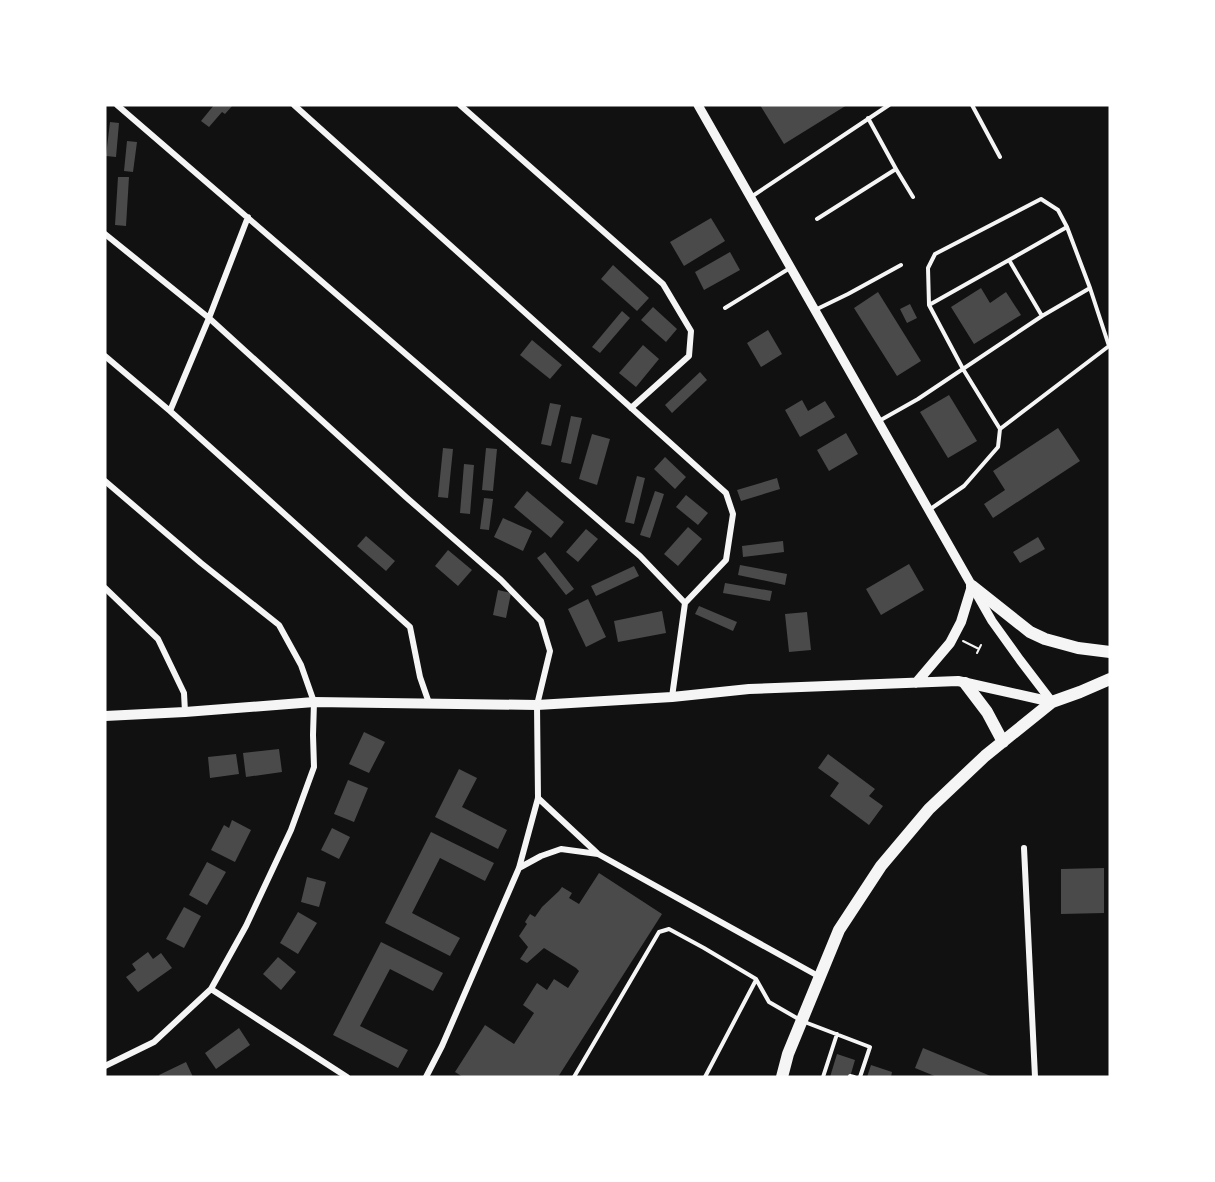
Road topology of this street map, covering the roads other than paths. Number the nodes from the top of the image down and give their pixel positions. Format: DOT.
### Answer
graph roads {
  1 [pos="117,105"];
  2 [pos="294,105"];
  3 [pos="460,105"];
  4 [pos="698,105"];
  5 [pos="889,105"];
  6 [pos="972,105"];
  7 [pos="868,118"];
  8 [pos="999,158"];
  9 [pos="896,169"];
  10 [pos="913,197"];
  11 [pos="750,198"];
  12 [pos="248,217"];
  13 [pos="817,219"];
  14 [pos="1067,227"];
  15 [pos="105,234"];
  16 [pos="1009,260"];
  17 [pos="902,265"];
  18 [pos="790,268"];
  19 [pos="1090,288"];
  20 [pos="929,305"];
  21 [pos="725,308"];
  22 [pos="814,310"];
  23 [pos="1042,316"];
  24 [pos="209,318"];
  25 [pos="105,356"];
  26 [pos="963,369"];
  27 [pos="631,408"];
  28 [pos="170,411"];
  29 [pos="878,422"];
  30 [pos="1000,429"];
  31 [pos="105,481"];
  32 [pos="929,511"];
  33 [pos="972,586"];
  34 [pos="105,588"];
  35 [pos="686,603"];
  36 [pos="1110,652"];
  37 [pos="1110,679"];
  38 [pos="916,683"];
  39 [pos="965,683"];
  40 [pos="672,697"];
  41 [pos="314,702"];
  42 [pos="1052,702"];
  43 [pos="429,703"];
  44 [pos="537,705"];
  45 [pos="185,712"];
  46 [pos="105,716"];
  47 [pos="1003,742"];
  48 [pos="538,798"];
  49 [pos="1024,848"];
  50 [pos="598,855"];
  51 [pos="519,868"];
  52 [pos="820,978"];
  53 [pos="756,979"];
  54 [pos="212,989"];
  55 [pos="802,1021"];
  56 [pos="837,1034"];
  57 [pos="105,1066"];
  58 [pos="825,1069"];
  59 [pos="832,1071"];
  60 [pos="347,1077"];
  61 [pos="426,1077"];
  62 [pos="574,1077"];
  63 [pos="705,1077"];
  64 [pos="782,1077"];
  65 [pos="823,1077"];
  66 [pos="860,1077"];
  67 [pos="1035,1077"];
  1 -- 12 [label="street"];
  2 -- 27 [label="street"];
  3 -- 27 [label="street"];
  4 -- 11 [label="street"];
  5 -- 7 [label="lane"];
  6 -- 8 [label="lane"];
  7 -- 9 [label="lane"];
  7 -- 11 [label="lane"];
  9 -- 10 [label="lane"];
  9 -- 13 [label="lane"];
  11 -- 18 [label="street"];
  12 -- 24 [label="street"];
  12 -- 35 [label="street"];
  14 -- 16 [label="lane"];
  14 -- 19 [label="lane"];
  14 -- 20 [label="lane"];
  15 -- 24 [label="street"];
  16 -- 20 [label="lane"];
  16 -- 23 [label="lane"];
  17 -- 22 [label="lane"];
  18 -- 21 [label="lane"];
  18 -- 22 [label="street"];
  19 -- 23 [label="lane"];
  19 -- 30 [label="lane"];
  20 -- 26 [label="lane"];
  22 -- 29 [label="street"];
  23 -- 26 [label="lane"];
  24 -- 28 [label="street"];
  24 -- 44 [label="street"];
  25 -- 28 [label="street"];
  26 -- 29 [label="lane"];
  26 -- 30 [label="lane"];
  27 -- 35 [label="street"];
  28 -- 43 [label="street"];
  29 -- 32 [label="street"];
  30 -- 32 [label="lane"];
  31 -- 41 [label="street"];
  32 -- 33 [label="street"];
  33 -- 36 [label="main road"];
  33 -- 38 [label="main road"];
  33 -- 42 [label="street"];
  34 -- 45 [label="street"];
  35 -- 40 [label="street"];
  37 -- 42 [label="main road"];
  38 -- 39 [label="main road"];
  38 -- 40 [label="main road"];
  39 -- 42 [label="main road"];
  39 -- 47 [label="main road"];
  40 -- 44 [label="main road"];
  41 -- 43 [label="main road"];
  41 -- 45 [label="main road"];
  41 -- 54 [label="street"];
  42 -- 47 [label="main road"];
  43 -- 44 [label="main road"];
  44 -- 48 [label="street"];
  45 -- 46 [label="main road"];
  47 -- 52 [label="main road"];
  48 -- 50 [label="street"];
  48 -- 51 [label="street"];
  49 -- 67 [label="street"];
  50 -- 51 [label="street"];
  50 -- 52 [label="street"];
  51 -- 61 [label="street"];
  52 -- 55 [label="main road"];
  53 -- 55 [label="lane"];
  53 -- 62 [label="lane"];
  53 -- 63 [label="lane"];
  54 -- 57 [label="street"];
  54 -- 60 [label="street"];
  55 -- 56 [label="lane"];
  55 -- 64 [label="main road"];
  56 -- 58 [label="lane"];
  56 -- 66 [label="lane"];
  58 -- 59 [label="lane"];
  58 -- 65 [label="lane"];
}
